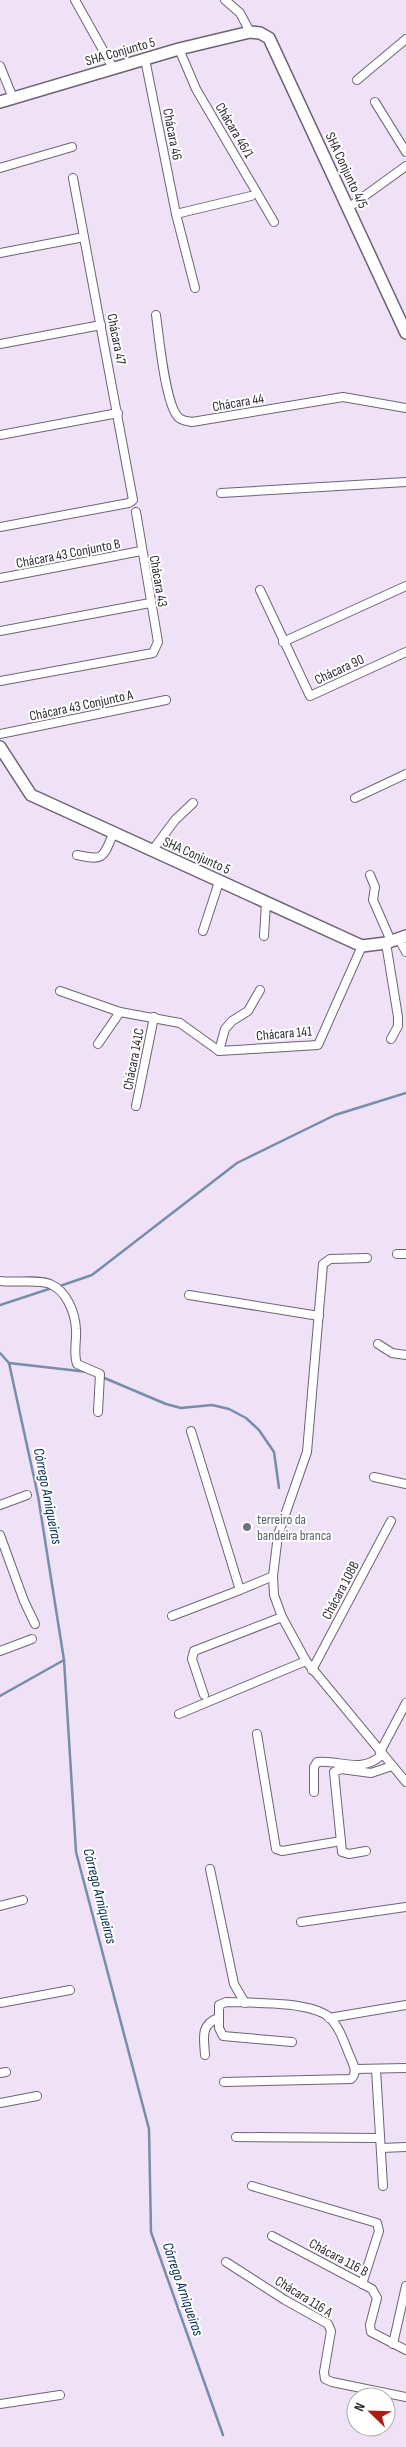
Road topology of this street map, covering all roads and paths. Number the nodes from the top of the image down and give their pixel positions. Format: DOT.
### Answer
graph roads {
  1 [pos="75,0"];
  2 [pos="225,0"];
  3 [pos="250,32"];
  4 [pos="406,39"];
  5 [pos="179,49"];
  6 [pos="145,60"];
  7 [pos="0,66"];
  8 [pos="113,68"];
  9 [pos="357,80"];
  10 [pos="13,98"];
  11 [pos="0,102"];
  12 [pos="375,102"];
  13 [pos="72,147"];
  14 [pos="406,152"];
  15 [pos="406,166"];
  16 [pos="0,168"];
  17 [pos="73,178"];
  18 [pos="251,196"];
  19 [pos="348,208"];
  20 [pos="176,214"];
  21 [pos="274,222"];
  22 [pos="84,237"];
  23 [pos="0,253"];
  24 [pos="195,288"];
  25 [pos="156,316"];
  26 [pos="101,325"];
  27 [pos="406,333"];
  28 [pos="0,344"];
  29 [pos="406,408"];
  30 [pos="118,412"];
  31 [pos="0,435"];
  32 [pos="406,482"];
  33 [pos="221,492"];
  34 [pos="136,512"];
  35 [pos="0,527"];
  36 [pos="142,551"];
  37 [pos="0,578"];
  38 [pos="406,586"];
  39 [pos="260,590"];
  40 [pos="150,603"];
  41 [pos="0,631"];
  42 [pos="284,642"];
  43 [pos="406,652"];
  44 [pos="0,681"];
  45 [pos="166,700"];
  46 [pos="0,734"];
  47 [pos="0,747"];
  48 [pos="406,774"];
  49 [pos="355,798"];
  50 [pos="193,803"];
  51 [pos="113,834"];
  52 [pos="152,852"];
  53 [pos="77,855"];
  54 [pos="370,875"];
  55 [pos="219,882"];
  56 [pos="266,904"];
  57 [pos="203,931"];
  58 [pos="264,936"];
  59 [pos="396,940"];
  60 [pos="362,946"];
  61 [pos="406,952"];
  62 [pos="260,990"];
  63 [pos="60,991"];
  64 [pos="120,1012"];
  65 [pos="154,1018"];
  66 [pos="391,1039"];
  67 [pos="98,1044"];
  68 [pos="219,1051"];
  69 [pos="136,1106"];
  70 [pos="397,1254"];
  71 [pos="406,1254"];
  72 [pos="367,1258"];
  73 [pos="0,1281"];
  74 [pos="189,1295"];
  75 [pos="319,1316"];
  76 [pos="378,1344"];
  77 [pos="406,1355"];
  78 [pos="98,1412"];
  79 [pos="191,1431"];
  80 [pos="374,1477"];
  81 [pos="406,1484"];
  82 [pos="26,1495"];
  83 [pos="0,1506"];
  84 [pos="391,1521"];
  85 [pos="0,1535"];
  86 [pos="273,1576"];
  87 [pos="240,1590"];
  88 [pos="172,1616"];
  89 [pos="282,1617"];
  90 [pos="35,1624"];
  91 [pos="32,1639"];
  92 [pos="0,1650"];
  93 [pos="306,1661"];
  94 [pos="312,1670"];
  95 [pos="204,1695"];
  96 [pos="406,1703"];
  97 [pos="179,1714"];
  98 [pos="258,1734"];
  99 [pos="381,1753"];
  100 [pos="392,1766"];
  101 [pos="406,1782"];
  102 [pos="314,1792"];
  103 [pos="341,1841"];
  104 [pos="366,1851"];
  105 [pos="210,1869"];
  106 [pos="23,1900"];
  107 [pos="0,1906"];
  108 [pos="406,1907"];
  109 [pos="301,1922"];
  110 [pos="70,1990"];
  111 [pos="0,2003"];
  112 [pos="246,2003"];
  113 [pos="406,2005"];
  114 [pos="218,2018"];
  115 [pos="329,2018"];
  116 [pos="292,2042"];
  117 [pos="205,2054"];
  118 [pos="406,2068"];
  119 [pos="355,2069"];
  120 [pos="376,2069"];
  121 [pos="224,2082"];
  122 [pos="37,2096"];
  123 [pos="0,2103"];
  124 [pos="236,2137"];
  125 [pos="380,2138"];
  126 [pos="406,2147"];
  127 [pos="381,2148"];
  128 [pos="252,2186"];
  129 [pos="383,2186"];
  130 [pos="272,2236"];
  131 [pos="226,2262"];
  132 [pos="362,2284"];
  133 [pos="406,2286"];
  134 [pos="393,2344"];
  135 [pos="406,2350"];
  136 [pos="60,2395"];
  137 [pos="406,2397"];
  138 [pos="0,2404"];
  1 -- 8 [label="street"];
  2 -- 3 [label="street"];
  3 -- 5 [label="street, SHA Conjunto 5"];
  3 -- 19 [label="street, SHA Conjunto 4/5"];
  4 -- 9 [label="street"];
  5 -- 6 [label="street, SHA Conjunto 5"];
  5 -- 21 [label="street, Chácara 46/1"];
  6 -- 8 [label="street, SHA Conjunto 5"];
  6 -- 20 [label="street, Chácara 46"];
  7 -- 10 [label="street"];
  8 -- 10 [label="street, SHA Conjunto 5"];
  10 -- 11 [label="street, SHA Conjunto 5"];
  12 -- 14 [label="street"];
  13 -- 16 [label="street"];
  15 -- 19 [label="street"];
  17 -- 22 [label="street, Chácara 47"];
  18 -- 20 [label="street"];
  19 -- 27 [label="street, SHA Conjunto 4/5"];
  20 -- 24 [label="street, Chácara 46"];
  22 -- 23 [label="street"];
  22 -- 26 [label="street, Chácara 47"];
  25 -- 29 [label="street, Chácara 44"];
  26 -- 28 [label="street"];
  26 -- 30 [label="street, Chácara 47"];
  30 -- 31 [label="street"];
  30 -- 35 [label="street, Chácara 47"];
  32 -- 33 [label="street"];
  34 -- 36 [label="street, Chácara 43"];
  36 -- 37 [label="street, Chácara 43 Conjunto B"];
  36 -- 40 [label="street, Chácara 43"];
  38 -- 42 [label="street"];
  39 -- 42 [label="street, Chácara 90"];
  40 -- 41 [label="street"];
  40 -- 44 [label="street, Chácara 43"];
  42 -- 43 [label="street, Chácara 90"];
  45 -- 46 [label="street, Chácara 43 Conjunto A"];
  47 -- 51 [label="street, SHA Conjunto 5"];
  48 -- 49 [label="street"];
  50 -- 52 [label="street"];
  51 -- 52 [label="street, SHA Conjunto 5"];
  51 -- 53 [label="street"];
  52 -- 55 [label="street, SHA Conjunto 5"];
  54 -- 59 [label="street"];
  55 -- 56 [label="street, SHA Conjunto 5"];
  55 -- 57 [label="street"];
  56 -- 58 [label="street"];
  56 -- 60 [label="street, SHA Conjunto 5"];
  59 -- 60 [label="street"];
  59 -- 61 [label="street"];
  59 -- 66 [label="street"];
  60 -- 68 [label="street, Chácara 141"];
  62 -- 68 [label="street"];
  63 -- 64 [label="street"];
  64 -- 65 [label="street"];
  64 -- 67 [label="street"];
  65 -- 68 [label="street"];
  65 -- 69 [label="street, Chácara 141C"];
  70 -- 71 [label="street"];
  72 -- 75 [label="street"];
  73 -- 78 [label="street"];
  74 -- 75 [label="street"];
  75 -- 86 [label="street"];
  76 -- 77 [label="street"];
  79 -- 87 [label="street"];
  80 -- 81 [label="street"];
  82 -- 83 [label="street"];
  84 -- 94 [label="street, Chácara 108B"];
  85 -- 90 [label="street"];
  86 -- 87 [label="street"];
  86 -- 89 [label="street"];
  87 -- 88 [label="street"];
  89 -- 93 [label="street"];
  89 -- 95 [label="street"];
  91 -- 92 [label="street"];
  93 -- 94 [label="street"];
  93 -- 97 [label="street"];
  94 -- 99 [label="street"];
  96 -- 99 [label="street"];
  98 -- 103 [label="street"];
  99 -- 100 [label="street"];
  99 -- 102 [label="street"];
  100 -- 101 [label="street"];
  100 -- 103 [label="street"];
  103 -- 104 [label="street"];
  105 -- 112 [label="street"];
  106 -- 107 [label="street"];
  108 -- 109 [label="street"];
  110 -- 111 [label="street"];
  112 -- 114 [label="street"];
  112 -- 115 [label="street"];
  113 -- 115 [label="street"];
  114 -- 116 [label="street"];
  114 -- 117 [label="street"];
  115 -- 119 [label="street"];
  118 -- 120 [label="street"];
  119 -- 120 [label="street"];
  119 -- 121 [label="street"];
  120 -- 125 [label="street"];
  122 -- 123 [label="street"];
  124 -- 125 [label="street"];
  125 -- 127 [label="street"];
  126 -- 127 [label="street"];
  127 -- 129 [label="street"];
  128 -- 132 [label="street"];
  130 -- 132 [label="street, Chácara 116 B"];
  131 -- 137 [label="street, Chácara 116 A"];
  132 -- 134 [label="street, Chácara 116 B"];
  133 -- 134 [label="street"];
  134 -- 135 [label="street, Chácara 116 B"];
  136 -- 138 [label="street"];
}
